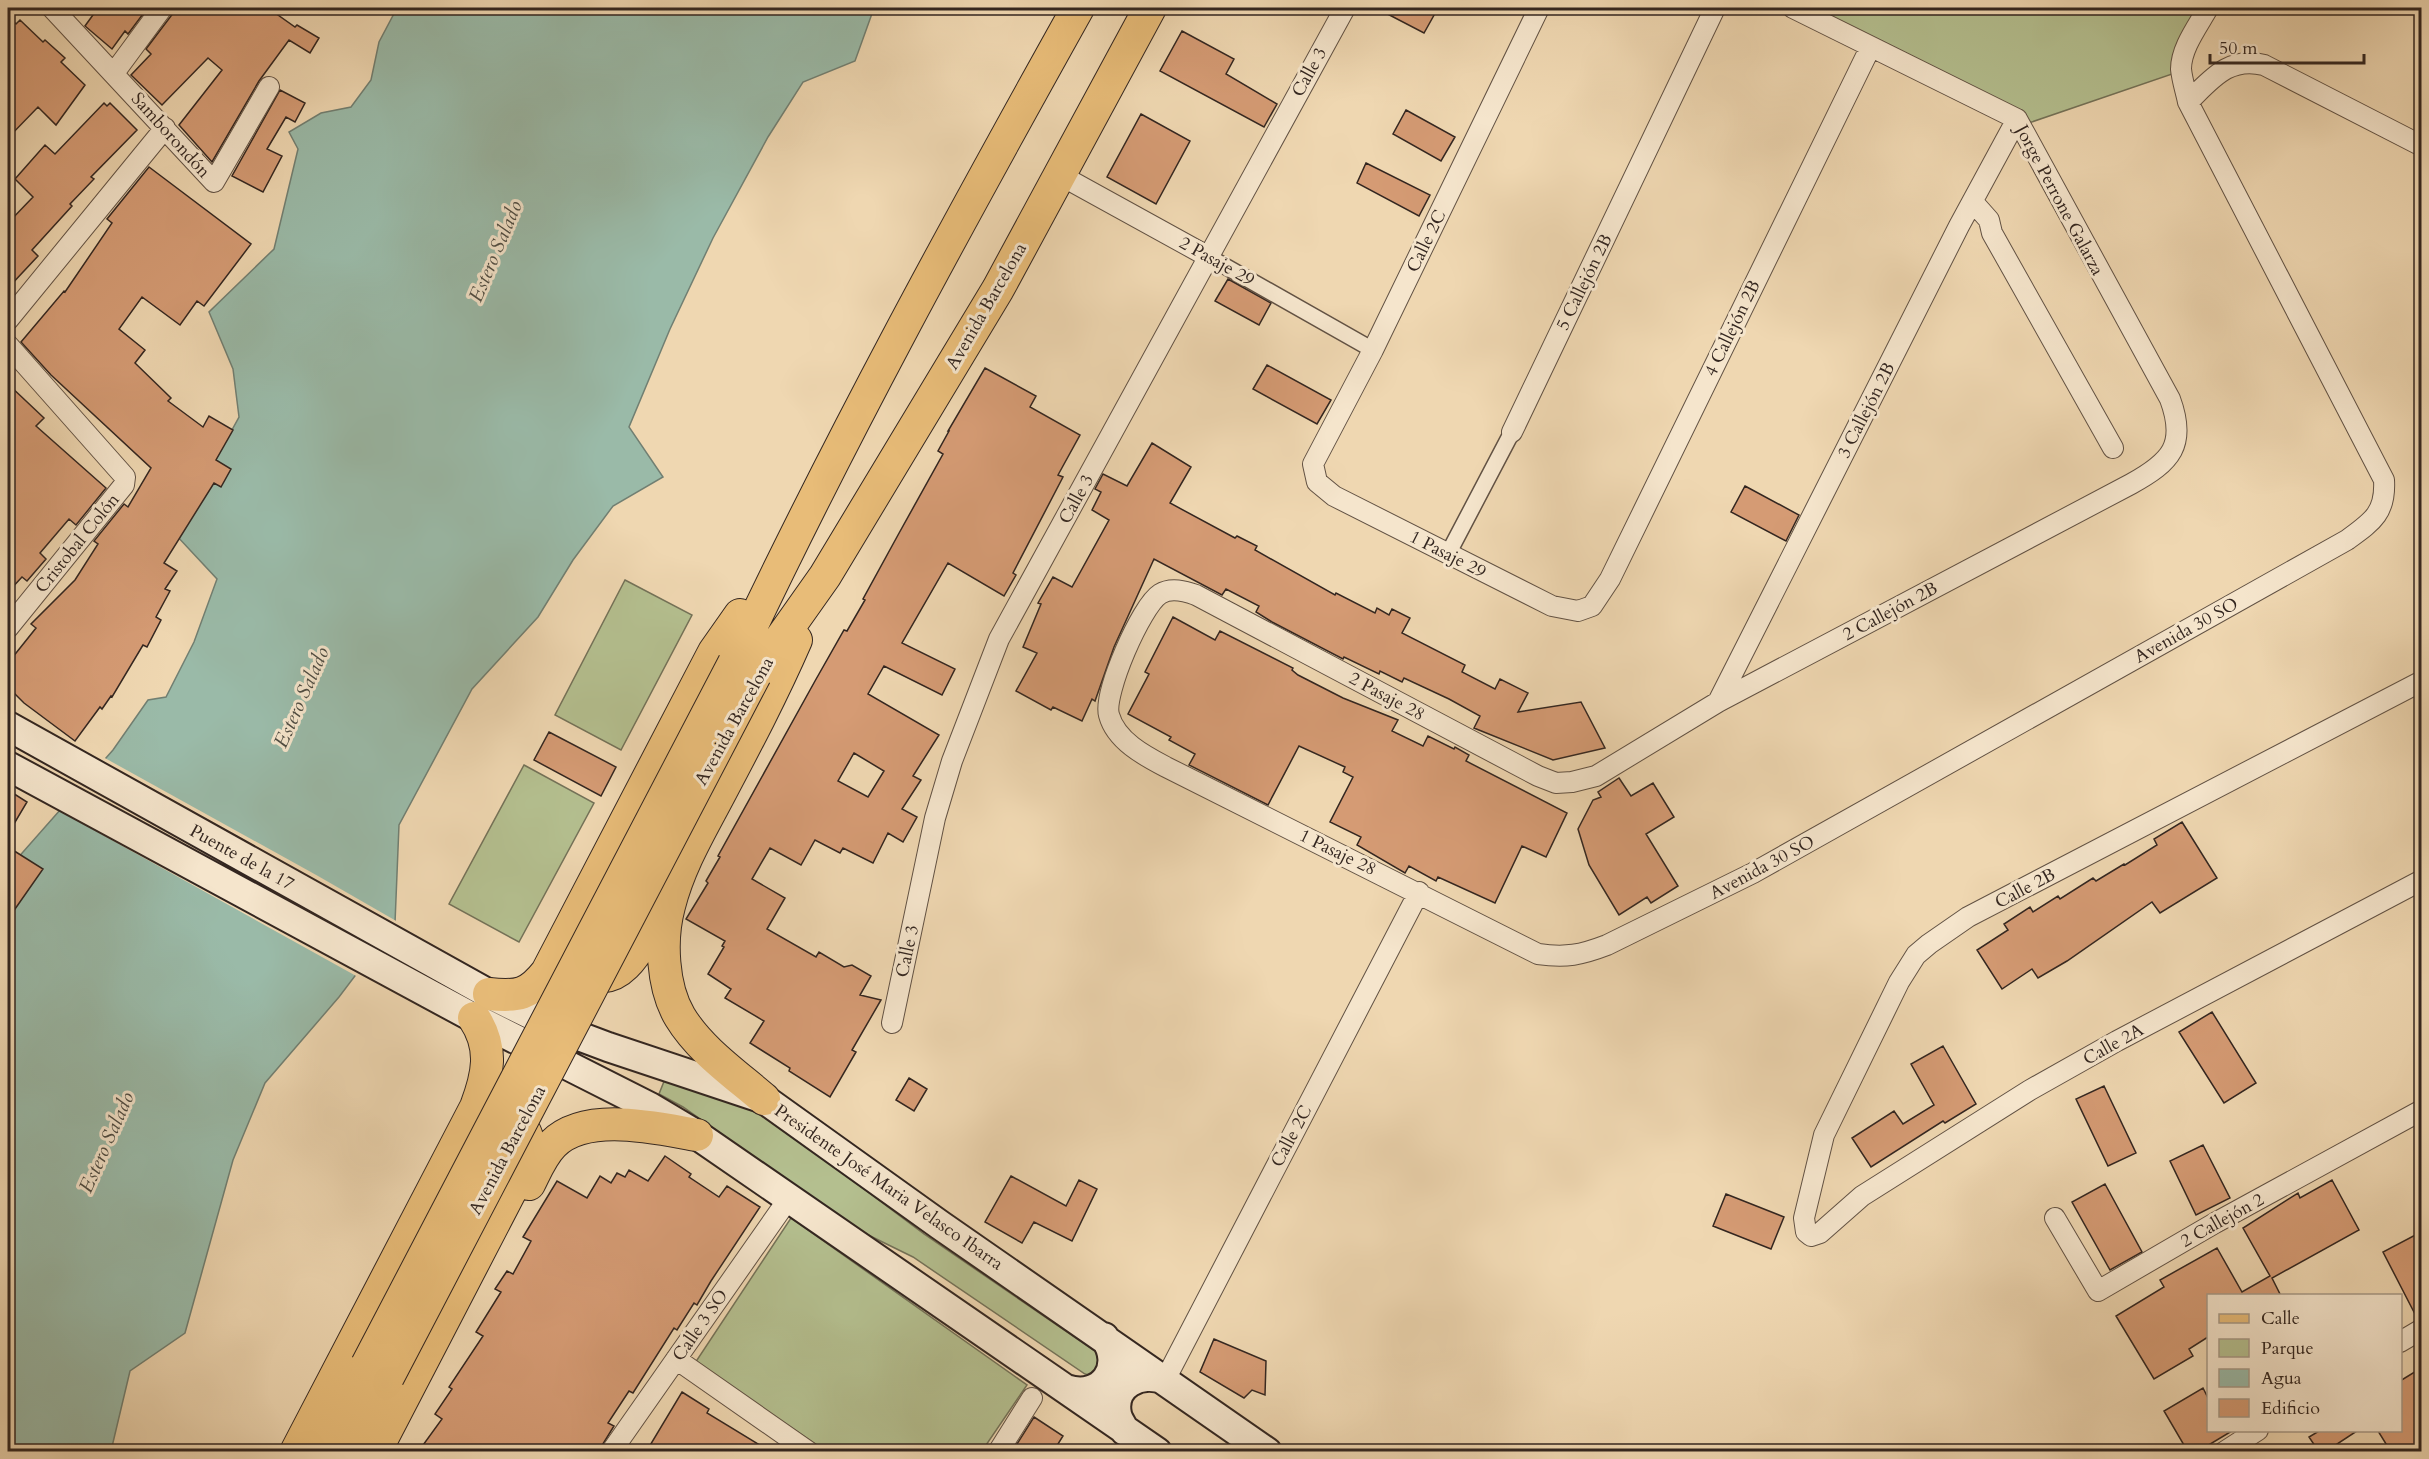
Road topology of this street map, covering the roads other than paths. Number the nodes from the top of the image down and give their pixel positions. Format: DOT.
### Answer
graph roads {
  1 [pos="52,8"];
  2 [pos="162,8"];
  3 [pos="1137,8"];
  4 [pos="1150,8"];
  5 [pos="1345,8"];
  6 [pos="1539,8"];
  7 [pos="1715,8"];
  8 [pos="1793,8"];
  9 [pos="2208,8"];
  10 [pos="1076,13"];
  11 [pos="1870,48"];
  12 [pos="1121,60"];
  13 [pos="114,73"];
  14 [pos="269,87"];
  15 [pos="2188,102"];
  16 [pos="2017,119"];
  17 [pos="165,128"];
  18 [pos="2421,146"];
  19 [pos="1060,175"];
  20 [pos="1973,202"];
  21 [pos="1959,226"];
  22 [pos="1992,233"];
  23 [pos="1208,256"];
  24 [pos="8,320"];
  25 [pos="8,345"];
  26 [pos="1373,350"];
  27 [pos="1512,432"];
  28 [pos="2177,440"];
  29 [pos="2113,448"];
  30 [pos="1314,474"];
  31 [pos="786,552"];
  32 [pos="1448,554"];
  33 [pos="825,576"];
  34 [pos="1182,590"];
  35 [pos="1592,606"];
  36 [pos="8,628"];
  37 [pos="744,669"];
  38 [pos="2421,681"];
  39 [pos="1718,702"];
  40 [pos="8,726"];
  41 [pos="8,766"];
  42 [pos="1596,776"];
  43 [pos="684,862"];
  44 [pos="2421,880"];
  45 [pos="1419,892"];
  46 [pos="573,921"];
  47 [pos="1583,954"];
  48 [pos="476,1003"];
  49 [pos="892,1023"];
  50 [pos="764,1099"];
  51 [pos="2421,1110"];
  52 [pos="462,1134"];
  53 [pos="697,1135"];
  54 [pos="789,1198"];
  55 [pos="2055,1218"];
  56 [pos="1820,1233"];
  57 [pos="461,1287"];
  58 [pos="2421,1329"];
  59 [pos="1104,1337"];
  60 [pos="2402,1341"];
  61 [pos="676,1359"];
  62 [pos="377,1371"];
  63 [pos="1165,1380"];
  64 [pos="1066,1389"];
  65 [pos="1032,1398"];
  66 [pos="1125,1431"];
  67 [pos="2256,1432"];
  68 [pos="296,1452"];
  69 [pos="322,1452"];
  70 [pos="349,1452"];
  71 [pos="375,1452"];
  72 [pos="611,1452"];
  73 [pos="809,1452"];
  74 [pos="998,1452"];
  75 [pos="1157,1452"];
  76 [pos="1267,1452"];
  77 [pos="2224,1452"];
  1 -- 13 [label="street, Samborondón"];
  2 -- 13 [label="street"];
  3 -- 12 [label="main road"];
  4 -- 12 [label="main road, Avenida Barcelona"];
  5 -- 23 [label="street, Calle 3"];
  6 -- 26 [label="street, Calle 2C"];
  7 -- 27 [label="street, 5 Callejón 2B"];
  8 -- 11 [label="street, Jorge Perrone Galarza"];
  9 -- 15 [label="street, Avenida 30 SO"];
  10 -- 31 [label="main road, Avenida Barcelona"];
  11 -- 16 [label="street, Jorge Perrone Galarza"];
  11 -- 35 [label="street, 4 Callejón 2B"];
  12 -- 19 [label="main road, Avenida Barcelona"];
  13 -- 17 [label="street, Samborondón"];
  14 -- 17 [label="street, Samborondón"];
  15 -- 18 [label="street"];
  15 -- 47 [label="street, Avenida 30 SO"];
  16 -- 20 [label="street, 3 Callejón 2B"];
  16 -- 28 [label="street, Jorge Perrone Galarza"];
  17 -- 24 [label="street"];
  19 -- 23 [label="street, 2 Pasaje 29"];
  19 -- 33 [label="main road, Avenida Barcelona"];
  20 -- 21 [label="street, 3 Callejón 2B"];
  20 -- 22 [label="street"];
  21 -- 22 [label="street"];
  21 -- 39 [label="street, 3 Callejón 2B"];
  22 -- 29 [label="street"];
  23 -- 26 [label="street, 2 Pasaje 29"];
  23 -- 49 [label="street, Calle 3"];
  25 -- 36 [label="street, Cristobal Colón"];
  26 -- 30 [label="street, Calle 2C"];
  27 -- 32 [label="street, 5 Callejón 2B"];
  28 -- 39 [label="street, 2 Callejón 2B"];
  30 -- 32 [label="street, 1 Pasaje 29"];
  31 -- 37 [label="main road, Avenida Barcelona"];
  31 -- 46 [label="main road"];
  32 -- 35 [label="street, 1 Pasaje 29"];
  33 -- 37 [label="main road, Avenida Barcelona"];
  33 -- 43 [label="main road"];
  34 -- 42 [label="street, 2 Pasaje 28"];
  34 -- 45 [label="street, 1 Pasaje 28"];
  37 -- 62 [label="main road, Avenida Barcelona, bridge"];
  38 -- 56 [label="street, Calle 2B"];
  39 -- 42 [label="street, 2 Callejón 2B"];
  40 -- 48 [label="main road, Puente de la 17"];
  41 -- 48 [label="main road, Puente de la 17"];
  43 -- 46 [label="main road"];
  43 -- 50 [label="main road"];
  44 -- 56 [label="street, Calle 2A"];
  45 -- 47 [label="street, 1 Pasaje 28"];
  45 -- 63 [label="street, Calle 2C"];
  46 -- 48 [label="main road"];
  48 -- 50 [label="main road, Presidente José Maria Velasco Ibarra"];
  48 -- 52 [label="main road"];
  48 -- 53 [label="main road"];
  50 -- 59 [label="main road, Presidente José Maria Velasco Ibarra"];
  51 -- 55 [label="street, 2 Callejón 2"];
  52 -- 57 [label="main road"];
  52 -- 68 [label="main road"];
  53 -- 54 [label="main road"];
  53 -- 57 [label="main road"];
  54 -- 61 [label="street, Calle 3 SO"];
  54 -- 64 [label="main road"];
  57 -- 71 [label="main road"];
  58 -- 60 [label="street"];
  59 -- 63 [label="main road, Presidente José Maria Velasco Ibarra"];
  59 -- 64 [label="main road"];
  61 -- 72 [label="street, Calle 3 SO"];
  61 -- 73 [label="street"];
  62 -- 69 [label="main road, Avenida Barcelona"];
  62 -- 70 [label="main road, Avenida Barcelona"];
  63 -- 66 [label="main road"];
  63 -- 76 [label="main road, Presidente José Maria Velasco Ibarra"];
  64 -- 66 [label="main road"];
  65 -- 74 [label="street"];
  66 -- 75 [label="main road"];
  67 -- 77 [label="street"];
}
